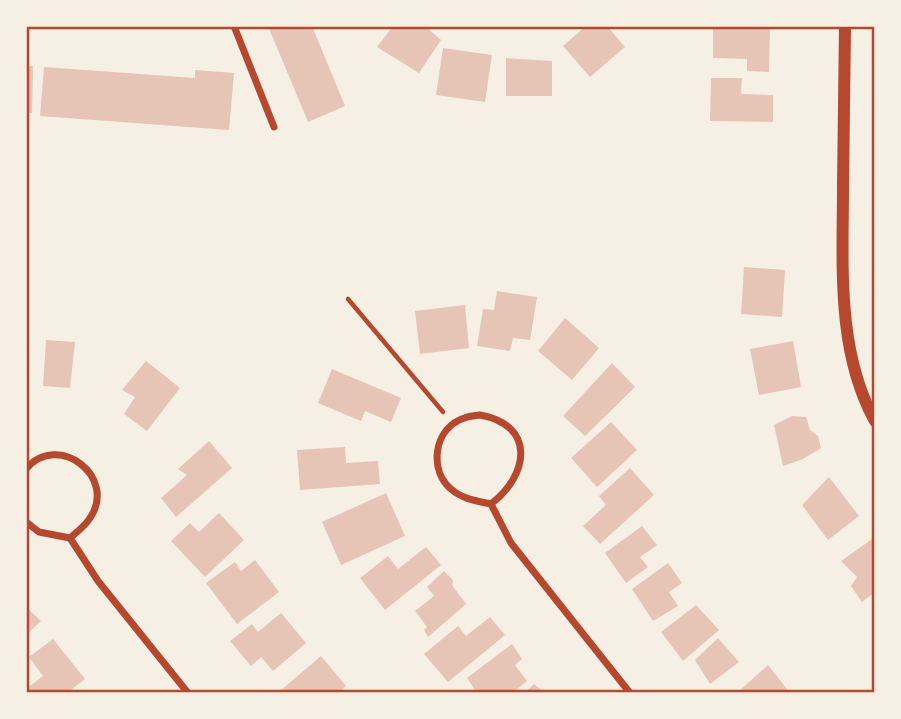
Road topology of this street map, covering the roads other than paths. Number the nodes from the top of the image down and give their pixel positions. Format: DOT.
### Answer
graph roads {
  1 [pos="234,26"];
  2 [pos="845,26"];
  3 [pos="274,127"];
  4 [pos="875,421"];
  5 [pos="26,470"];
  6 [pos="491,504"];
  7 [pos="26,522"];
  8 [pos="70,538"];
  9 [pos="188,693"];
  10 [pos="631,693"];
  1 -- 3 [label="street"];
  2 -- 4 [label="street"];
  5 -- 8 [label="street"];
  6 -- 6 [label="street"];
  6 -- 10 [label="street"];
  7 -- 8 [label="street"];
  8 -- 9 [label="street"];
}
